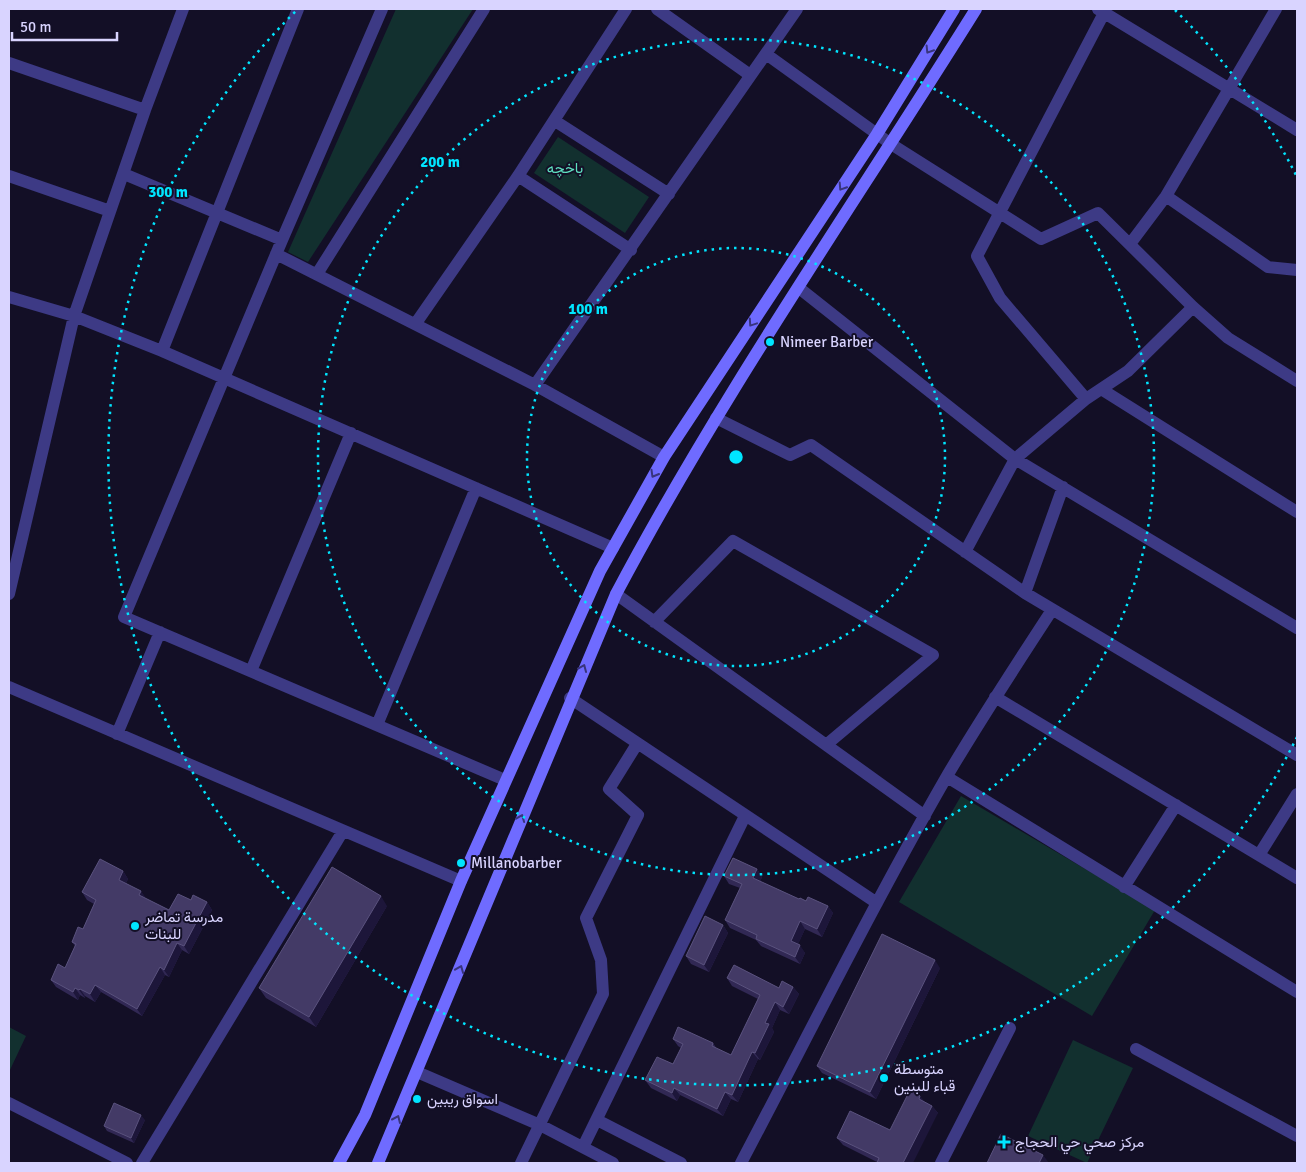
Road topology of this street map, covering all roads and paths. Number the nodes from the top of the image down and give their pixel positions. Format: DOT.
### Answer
graph roads {
  1 [pos="298,9"];
  2 [pos="382,9"];
  3 [pos="484,9"];
  4 [pos="626,9"];
  5 [pos="657,9"];
  6 [pos="797,9"];
  7 [pos="954,9"];
  8 [pos="976,9"];
  9 [pos="1276,9"];
  10 [pos="178,10"];
  11 [pos="1101,11"];
  12 [pos="766,54"];
  13 [pos="9,63"];
  14 [pos="750,75"];
  15 [pos="1228,88"];
  16 [pos="145,110"];
  17 [pos="554,121"];
  18 [pos="1297,130"];
  19 [pos="877,134"];
  20 [pos="891,144"];
  21 [pos="124,174"];
  22 [pos="9,176"];
  23 [pos="518,176"];
  24 [pos="669,194"];
  25 [pos="1166,196"];
  26 [pos="110,211"];
  27 [pos="218,212"];
  28 [pos="998,212"];
  29 [pos="282,240"];
  30 [pos="1130,244"];
  31 [pos="631,250"];
  32 [pos="276,254"];
  33 [pos="1297,270"];
  34 [pos="317,274"];
  35 [pos="799,288"];
  36 [pos="9,298"];
  37 [pos="1193,308"];
  38 [pos="74,316"];
  39 [pos="416,324"];
  40 [pos="162,351"];
  41 [pos="224,378"];
  42 [pos="1297,381"];
  43 [pos="535,385"];
  44 [pos="1100,389"];
  45 [pos="1086,399"];
  46 [pos="716,418"];
  47 [pos="351,433"];
  48 [pos="664,458"];
  49 [pos="1015,459"];
  50 [pos="1063,487"];
  51 [pos="476,488"];
  52 [pos="1297,512"];
  53 [pos="613,548"];
  54 [pos="965,552"];
  55 [pos="1024,593"];
  56 [pos="9,594"];
  57 [pos="616,594"];
  58 [pos="1052,610"];
  59 [pos="654,622"];
  60 [pos="1297,628"];
  61 [pos="160,632"];
  62 [pos="251,672"];
  63 [pos="9,686"];
  64 [pos="995,697"];
  65 [pos="570,698"];
  66 [pos="377,726"];
  67 [pos="117,734"];
  68 [pos="637,744"];
  69 [pos="826,745"];
  70 [pos="1297,755"];
  71 [pos="947,777"];
  72 [pos="505,780"];
  73 [pos="1297,794"];
  74 [pos="1176,805"];
  75 [pos="745,816"];
  76 [pos="925,816"];
  77 [pos="343,831"];
  78 [pos="1259,854"];
  79 [pos="1297,878"];
  80 [pos="461,881"];
  81 [pos="1124,887"];
  82 [pos="877,903"];
  83 [pos="1297,992"];
  84 [pos="1010,1028"];
  85 [pos="1136,1049"];
  86 [pos="417,1072"];
  87 [pos="9,1103"];
  88 [pos="597,1120"];
  89 [pos="540,1126"];
  90 [pos="1297,1136"];
  91 [pos="583,1147"];
  92 [pos="127,1163"];
  93 [pos="142,1163"];
  94 [pos="339,1163"];
  95 [pos="378,1163"];
  96 [pos="521,1163"];
  97 [pos="613,1163"];
  98 [pos="681,1163"];
  99 [pos="741,1163"];
  100 [pos="941,1163"];
  1 -- 27 [label="street"];
  2 -- 29 [label="street"];
  3 -- 34 [label="street"];
  4 -- 17 [label="street"];
  5 -- 14 [label="street"];
  6 -- 12 [label="street"];
  7 -- 19 [label="main road, one-way"];
  8 -- 20 [label="main road"];
  9 -- 15 [label="street"];
  10 -- 16 [label="street"];
  11 -- 15 [label="street"];
  11 -- 28 [label="street"];
  12 -- 14 [label="street"];
  12 -- 19 [label="street"];
  13 -- 16 [label="street"];
  14 -- 24 [label="street"];
  15 -- 18 [label="street"];
  15 -- 25 [label="street"];
  16 -- 21 [label="street"];
  17 -- 23 [label="street"];
  17 -- 24 [label="street"];
  19 -- 20 [label="street"];
  19 -- 48 [label="main road, one-way"];
  20 -- 28 [label="street"];
  20 -- 35 [label="main road"];
  21 -- 26 [label="street"];
  21 -- 27 [label="street"];
  22 -- 26 [label="street"];
  23 -- 31 [label="street"];
  23 -- 39 [label="street"];
  24 -- 31 [label="street"];
  25 -- 30 [label="street"];
  25 -- 33 [label="street"];
  26 -- 38 [label="street"];
  27 -- 29 [label="street"];
  27 -- 40 [label="street"];
  28 -- 30 [label="street"];
  28 -- 45 [label="street"];
  29 -- 32 [label="street"];
  30 -- 37 [label="street"];
  31 -- 43 [label="street"];
  32 -- 34 [label="street"];
  32 -- 41 [label="street"];
  34 -- 39 [label="street"];
  35 -- 46 [label="main road"];
  35 -- 49 [label="street"];
  36 -- 38 [label="street"];
  37 -- 42 [label="street"];
  37 -- 44 [label="street"];
  38 -- 40 [label="street"];
  38 -- 56 [label="street"];
  39 -- 43 [label="street"];
  40 -- 41 [label="street"];
  41 -- 47 [label="street"];
  41 -- 61 [label="street"];
  43 -- 48 [label="street"];
  44 -- 45 [label="street"];
  44 -- 52 [label="street"];
  45 -- 49 [label="street"];
  46 -- 54 [label="street"];
  46 -- 57 [label="main road"];
  47 -- 51 [label="street"];
  47 -- 62 [label="street"];
  48 -- 53 [label="main road, one-way"];
  49 -- 50 [label="street"];
  49 -- 54 [label="street"];
  50 -- 55 [label="street"];
  50 -- 60 [label="street"];
  51 -- 53 [label="street"];
  51 -- 66 [label="street"];
  53 -- 72 [label="main road"];
  54 -- 55 [label="street"];
  55 -- 58 [label="street"];
  57 -- 59 [label="street"];
  65 -- 57 [label="main road, one-way"];
  58 -- 64 [label="street"];
  58 -- 70 [label="street"];
  59 -- 69 [label="street"];
  59 -- 69 [label="street"];
  61 -- 62 [label="street"];
  61 -- 67 [label="street"];
  62 -- 66 [label="street"];
  63 -- 67 [label="street"];
  64 -- 71 [label="street"];
  64 -- 74 [label="street"];
  65 -- 68 [label="street"];
  86 -- 65 [label="main road, one-way"];
  66 -- 72 [label="street"];
  67 -- 77 [label="street"];
  68 -- 75 [label="street"];
  68 -- 89 [label="street"];
  69 -- 76 [label="street"];
  71 -- 76 [label="street"];
  71 -- 81 [label="street"];
  72 -- 80 [label="main road"];
  73 -- 78 [label="street"];
  74 -- 78 [label="street"];
  74 -- 81 [label="street"];
  75 -- 82 [label="street"];
  75 -- 88 [label="street"];
  76 -- 82 [label="street"];
  77 -- 80 [label="street"];
  77 -- 93 [label="street"];
  78 -- 79 [label="street"];
  80 -- 94 [label="main road"];
  81 -- 83 [label="street"];
  82 -- 99 [label="street"];
  84 -- 100 [label="street"];
  85 -- 90 [label="street"];
  86 -- 89 [label="street"];
  95 -- 86 [label="main road, one-way"];
  87 -- 92 [label="street"];
  88 -- 91 [label="street"];
  88 -- 98 [label="street"];
  89 -- 91 [label="street"];
  89 -- 96 [label="street"];
  91 -- 97 [label="street"];
}
